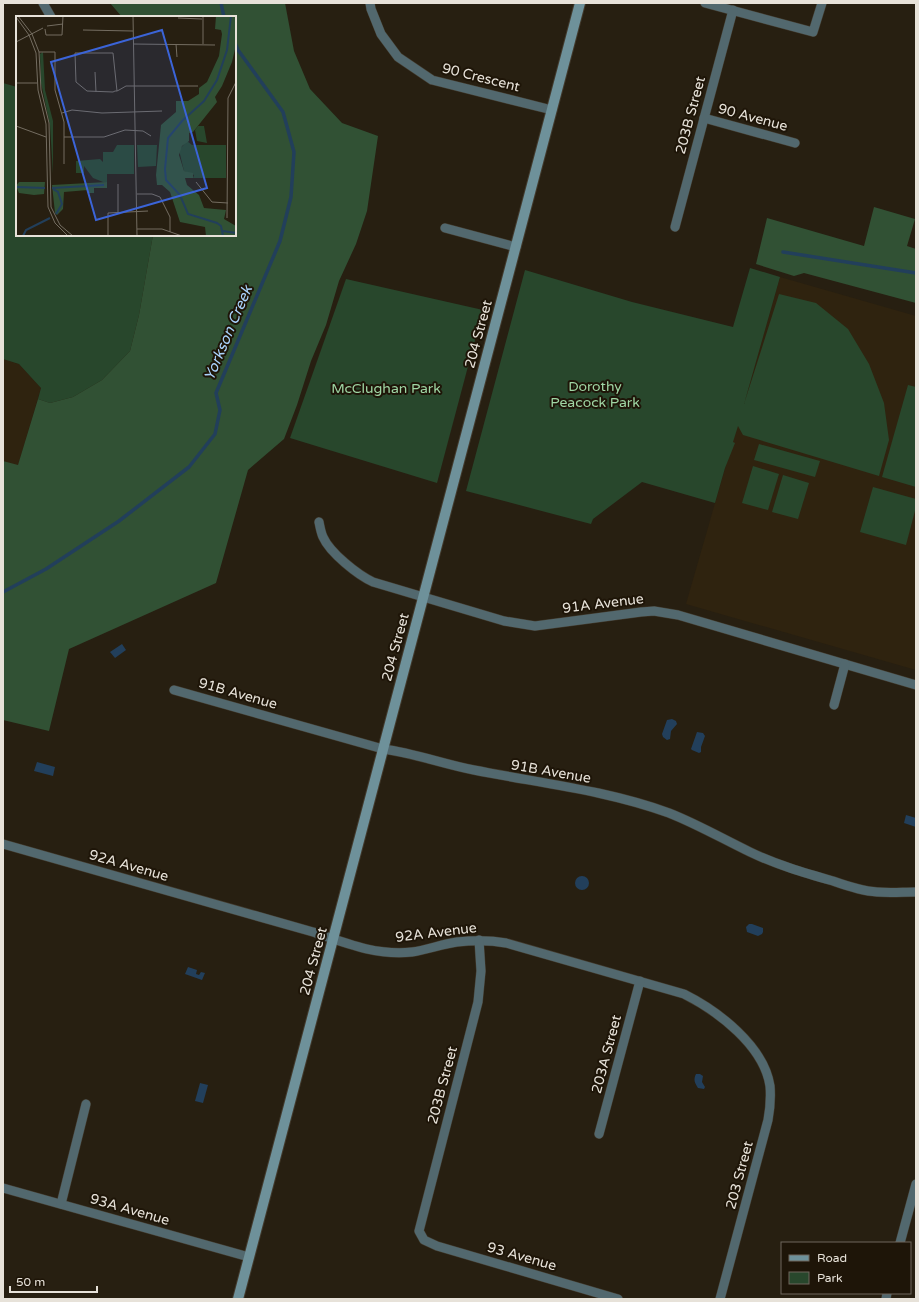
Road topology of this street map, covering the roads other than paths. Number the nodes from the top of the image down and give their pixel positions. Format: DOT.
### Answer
graph roads {
  1 [pos="43,3"];
  2 [pos="370,3"];
  3 [pos="580,3"];
  4 [pos="705,3"];
  5 [pos="822,3"];
  6 [pos="733,10"];
  7 [pos="50,16"];
  8 [pos="552,110"];
  9 [pos="704,118"];
  10 [pos="795,143"];
  11 [pos="675,227"];
  12 [pos="445,228"];
  13 [pos="516,247"];
  14 [pos="319,522"];
  15 [pos="423,597"];
  16 [pos="845,664"];
  17 [pos="916,685"];
  18 [pos="174,690"];
  19 [pos="834,706"];
  20 [pos="383,749"];
  21 [pos="3,844"];
  22 [pos="916,892"];
  23 [pos="333,939"];
  24 [pos="479,940"];
  25 [pos="640,981"];
  26 [pos="760,1059"];
  27 [pos="86,1104"];
  28 [pos="599,1134"];
  29 [pos="916,1184"];
  30 [pos="3,1188"];
  31 [pos="61,1204"];
  32 [pos="421,1235"];
  33 [pos="900,1242"];
  34 [pos="249,1257"];
  35 [pos="238,1299"];
  36 [pos="618,1299"];
  37 [pos="720,1299"];
  1 -- 7 [label="street"];
  2 -- 8 [label="street, 90 Crescent"];
  3 -- 8 [label="street, 204 Street"];
  4 -- 6 [label="street"];
  5 -- 6 [label="street"];
  6 -- 9 [label="street, 203B Street"];
  8 -- 13 [label="street, 204 Street"];
  9 -- 10 [label="street, 90 Avenue"];
  9 -- 11 [label="street, 203B Street"];
  12 -- 13 [label="street"];
  13 -- 15 [label="street, 204 Street"];
  14 -- 15 [label="street, 91A Avenue"];
  15 -- 16 [label="street, 91A Avenue"];
  15 -- 20 [label="street, 204 Street"];
  16 -- 17 [label="street, 91A Avenue"];
  16 -- 19 [label="street"];
  18 -- 20 [label="street, 91B Avenue"];
  20 -- 22 [label="street, 91B Avenue"];
  20 -- 23 [label="street, 204 Street"];
  21 -- 23 [label="street, 92A Avenue"];
  23 -- 24 [label="street, 92A Avenue"];
  23 -- 34 [label="street, 204 Street"];
  24 -- 25 [label="street, 92A Avenue"];
  24 -- 32 [label="street, 203B Street"];
  25 -- 26 [label="street, 92A Avenue"];
  25 -- 28 [label="street, 203A Street"];
  26 -- 37 [label="street, 203 Street"];
  27 -- 31 [label="street"];
  29 -- 33 [label="street"];
  30 -- 31 [label="street, 93A Avenue"];
  31 -- 34 [label="street, 93A Avenue"];
  32 -- 36 [label="street, 93 Avenue"];
  34 -- 35 [label="street, 204 Street"];
}
